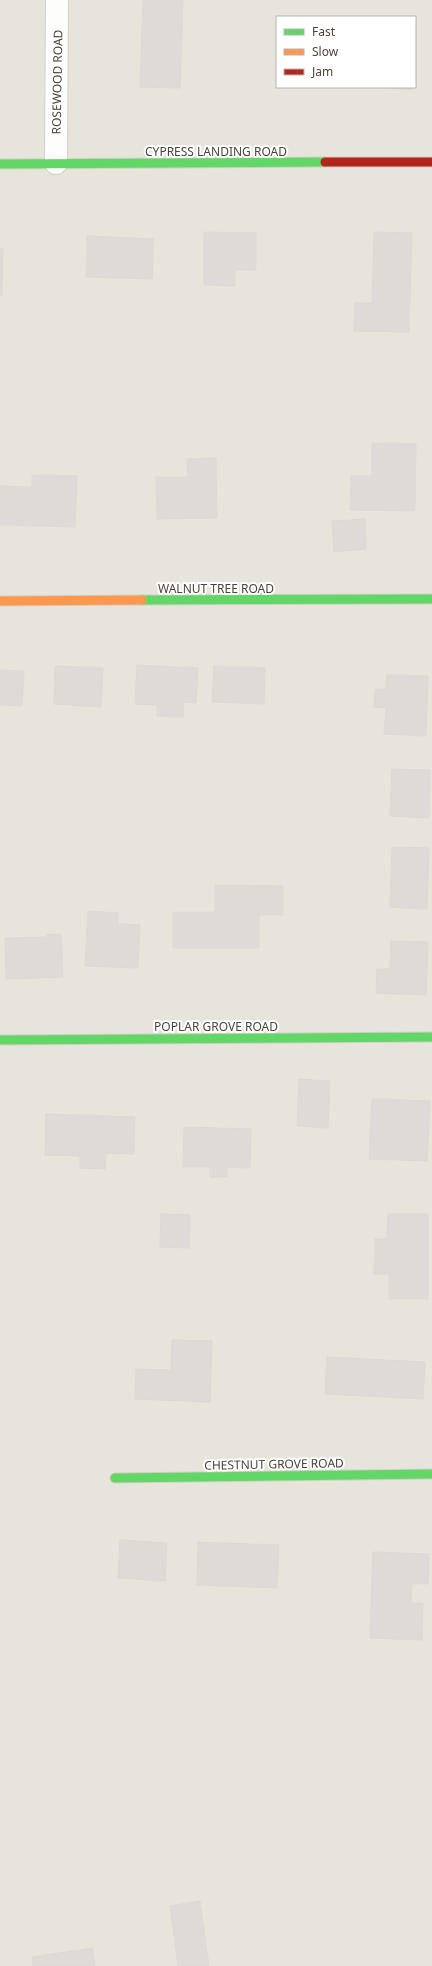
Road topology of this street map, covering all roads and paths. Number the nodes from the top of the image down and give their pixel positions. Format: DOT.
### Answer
graph roads {
  1 [pos="58,0"];
  2 [pos="432,162"];
  3 [pos="56,163"];
  4 [pos="0,164"];
  5 [pos="432,599"];
  6 [pos="0,601"];
  7 [pos="432,1037"];
  8 [pos="0,1040"];
  9 [pos="432,1474"];
  10 [pos="116,1478"];
  1 -- 3 [label="street, ROSEWOOD ROAD"];
  2 -- 3 [label="street, CYPRESS LANDING ROAD"];
  3 -- 4 [label="street, CYPRESS LANDING ROAD"];
  5 -- 6 [label="street, WALNUT TREE ROAD"];
  7 -- 8 [label="street, POPLAR GROVE ROAD"];
  9 -- 10 [label="street, CHESTNUT GROVE ROAD"];
}
